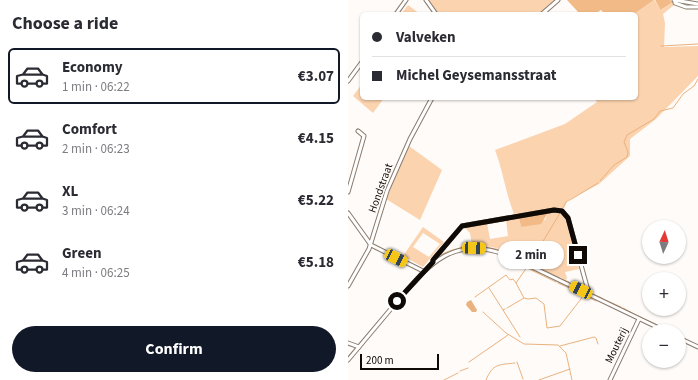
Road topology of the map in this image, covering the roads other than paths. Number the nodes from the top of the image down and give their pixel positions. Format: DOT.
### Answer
graph roads {
  1 [pos="406,0"];
  2 [pos="426,0"];
  3 [pos="558,0"];
  4 [pos="674,0"];
  5 [pos="698,4"];
  6 [pos="698,7"];
  7 [pos="397,12"];
  8 [pos="435,12"];
  9 [pos="544,12"];
  10 [pos="360,65"];
  11 [pos="348,81"];
  12 [pos="431,100"];
  13 [pos="358,131"];
  14 [pos="348,192"];
  15 [pos="348,213"];
  16 [pos="371,245"];
  17 [pos="433,262"];
  18 [pos="423,271"];
  19 [pos="348,286"];
  20 [pos="589,294"];
  21 [pos="639,319"];
  22 [pos="650,324"];
  23 [pos="686,341"];
  24 [pos="348,343"];
  25 [pos="359,347"];
  26 [pos="698,347"];
  27 [pos="348,360"];
  28 [pos="610,380"];
  1 -- 7 [label="street"];
  2 -- 8 [label="street"];
  3 -- 9 [label="street"];
  4 -- 5 [label="street"];
  4 -- 6 [label="street"];
  10 -- 11 [label="street"];
  12 -- 16 [label="street, Hondstraat"];
  13 -- 14 [label="street"];
  15 -- 16 [label="street"];
  16 -- 18 [label="street"];
  16 -- 19 [label="street, Hondstraat"];
  17 -- 18 [label="street"];
  17 -- 20 [label="street"];
  17 -- 20 [label="street"];
  18 -- 25 [label="street"];
  20 -- 21 [label="street"];
  21 -- 22 [label="street"];
  21 -- 28 [label="street, Mouterij"];
  23 -- 26 [label="street"];
  24 -- 25 [label="street"];
  25 -- 27 [label="street"];
}
